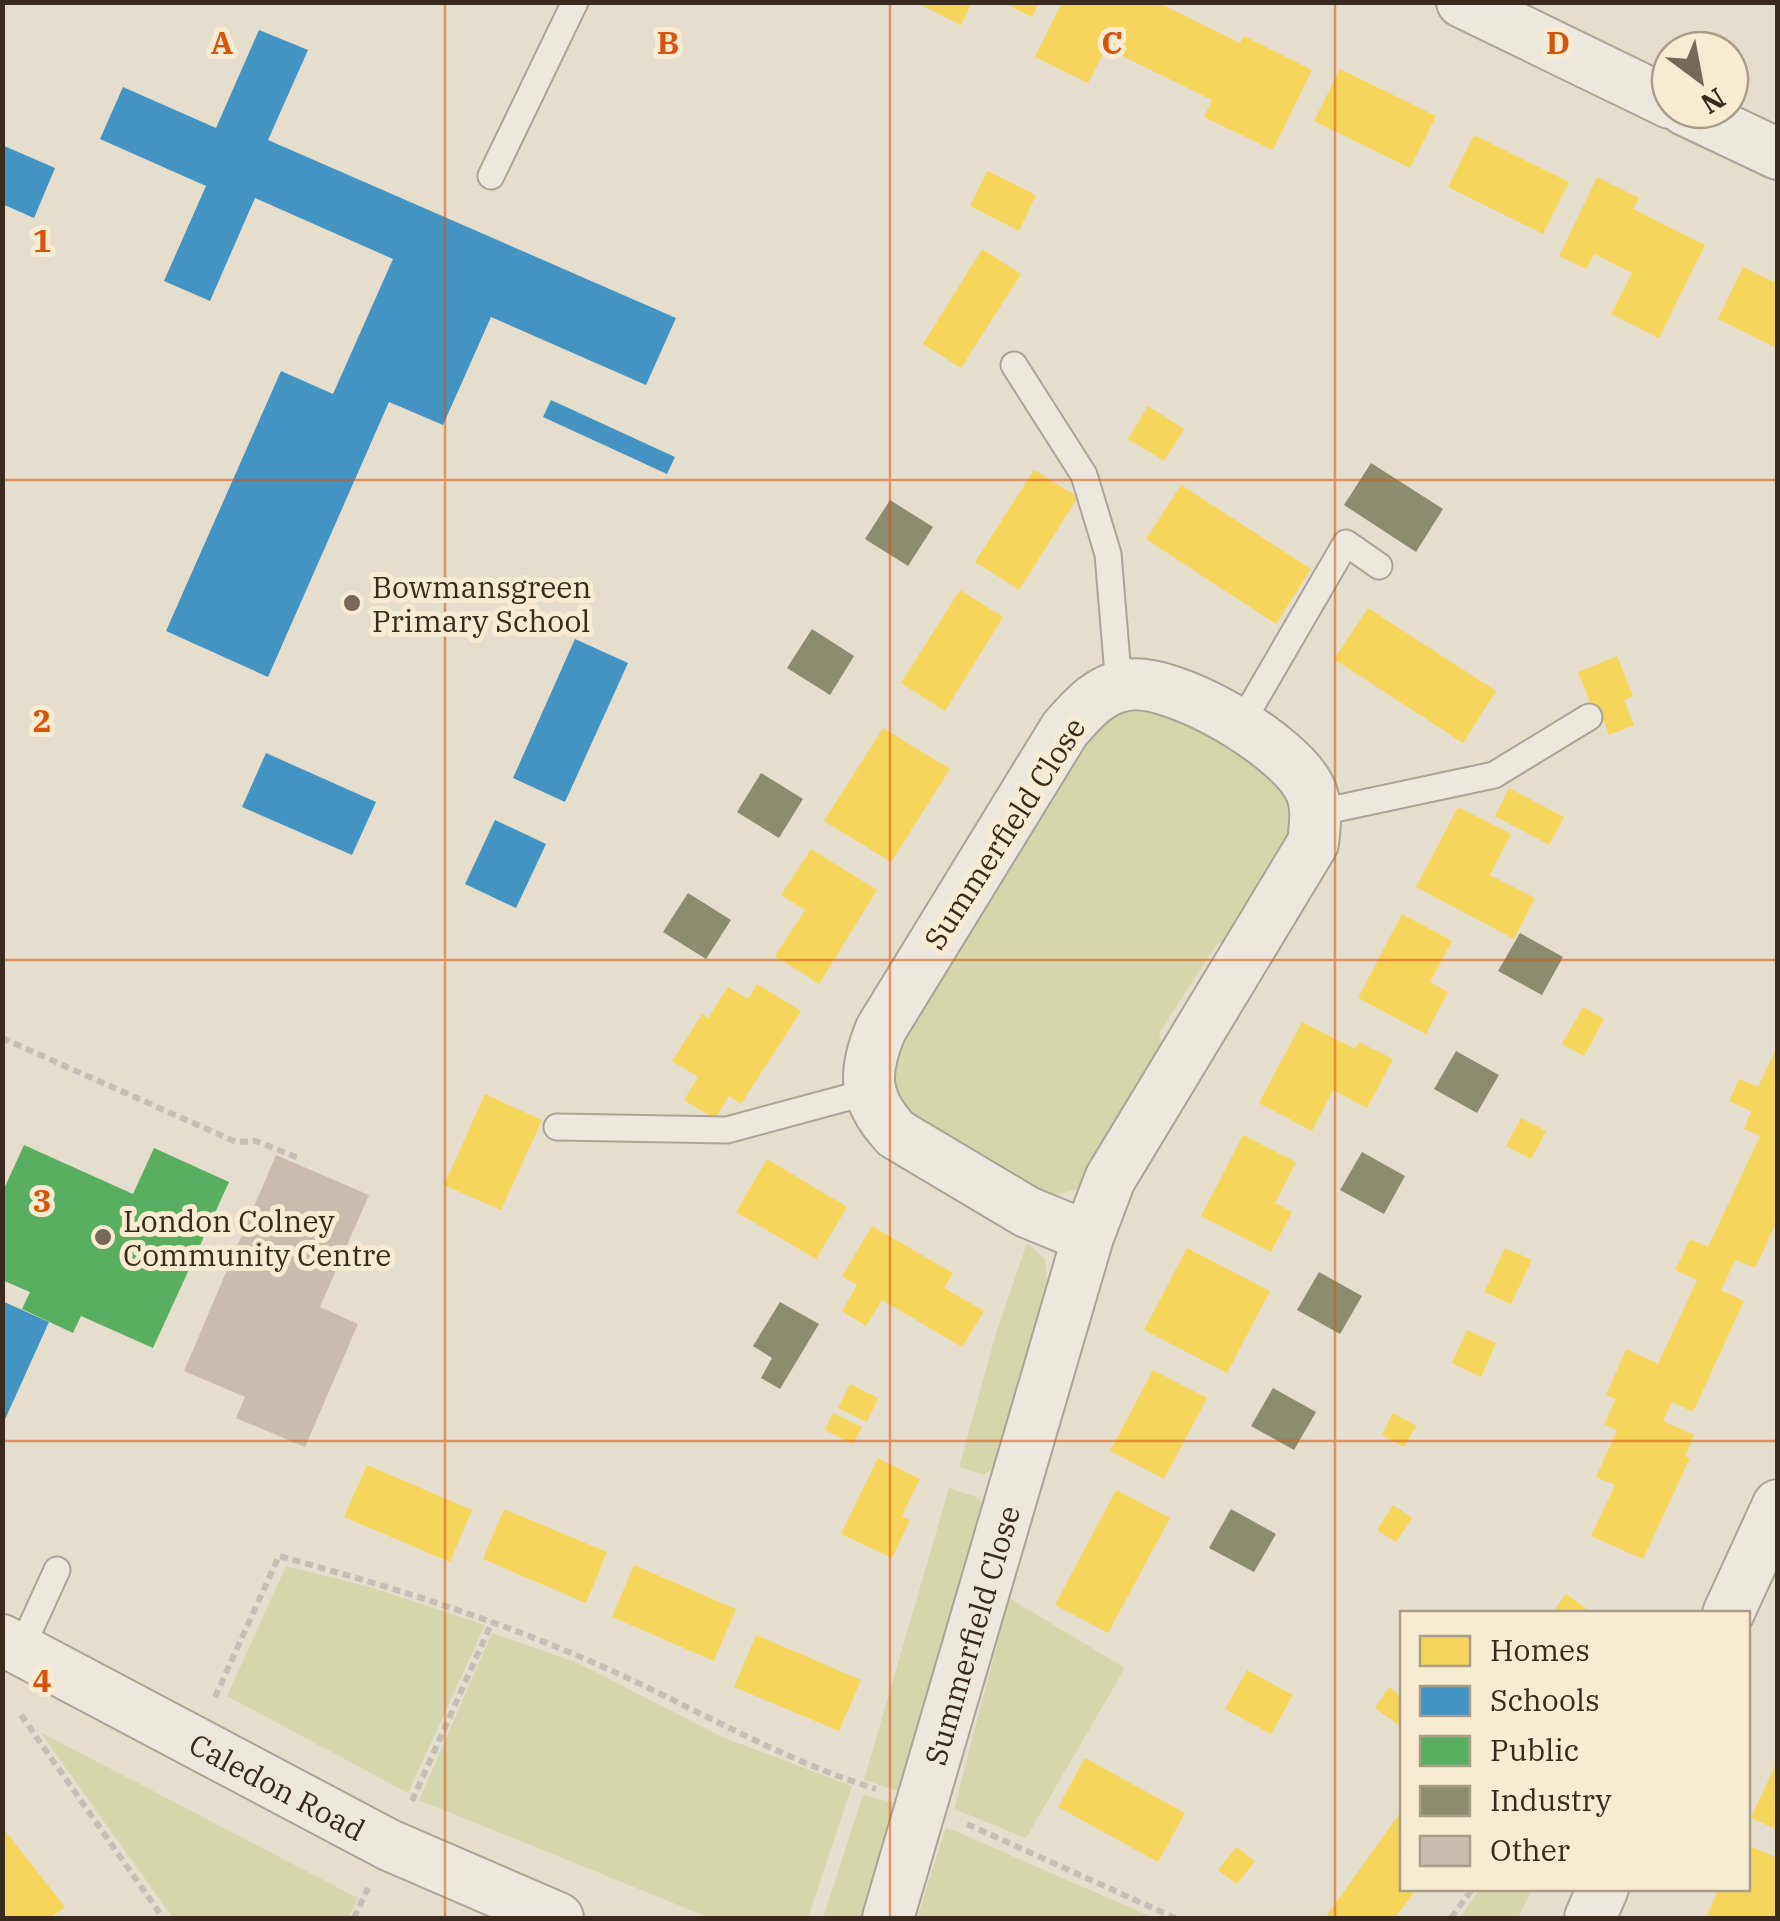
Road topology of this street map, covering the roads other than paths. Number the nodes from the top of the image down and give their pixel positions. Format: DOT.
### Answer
graph roads {
  1 [pos="575,2"];
  2 [pos="1462,2"];
  3 [pos="1650,93"];
  4 [pos="1727,130"];
  5 [pos="1778,154"];
  6 [pos="491,176"];
  7 [pos="1014,364"];
  8 [pos="1379,566"];
  9 [pos="1118,687"];
  10 [pos="1589,717"];
  11 [pos="1239,727"];
  12 [pos="1316,813"];
  13 [pos="868,1092"];
  14 [pos="558,1127"];
  15 [pos="1088,1237"];
  16 [pos="1778,1504"];
  17 [pos="57,1570"];
  18 [pos="1729,1611"];
  19 [pos="11,1646"];
  20 [pos="1602,1891"];
  21 [pos="558,1918"];
  22 [pos="888,1918"];
  23 [pos="1590,1918"];
  1 -- 6 [label="lane"];
  2 -- 3 [label="street"];
  4 -- 5 [label="street"];
  7 -- 9 [label="lane"];
  8 -- 11 [label="lane"];
  9 -- 11 [label="street"];
  9 -- 13 [label="street, Summerfield Close"];
  10 -- 12 [label="lane"];
  11 -- 12 [label="street"];
  12 -- 15 [label="street, Summerfield Close"];
  13 -- 14 [label="lane"];
  13 -- 15 [label="street"];
  15 -- 22 [label="street, Summerfield Close"];
  16 -- 18 [label="street"];
  17 -- 19 [label="lane"];
  19 -- 21 [label="street, Caledon Road"];
  20 -- 23 [label="street"];
}
